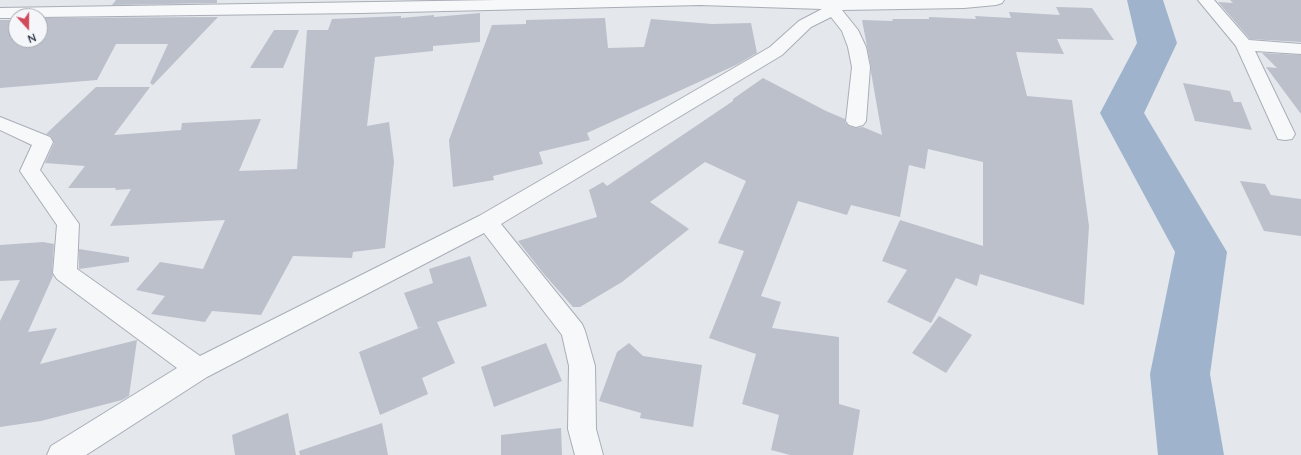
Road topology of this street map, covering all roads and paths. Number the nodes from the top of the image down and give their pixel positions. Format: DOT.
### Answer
graph roads {
  1 [pos="700,0"];
  2 [pos="996,0"];
  3 [pos="1206,0"];
  4 [pos="498,3"];
  5 [pos="831,5"];
  6 [pos="0,13"];
  7 [pos="1244,46"];
  8 [pos="1301,49"];
  9 [pos="856,121"];
  10 [pos="0,123"];
  11 [pos="1285,134"];
  12 [pos="487,222"];
  13 [pos="198,369"];
  14 [pos="61,455"];
  15 [pos="589,455"];
  1 -- 4 [label="street"];
  1 -- 5 [label="street"];
  2 -- 5 [label="street"];
  3 -- 7 [label="street"];
  4 -- 6 [label="street"];
  5 -- 9 [label="street"];
  5 -- 12 [label="street"];
  7 -- 8 [label="street"];
  7 -- 11 [label="street"];
  10 -- 13 [label="street"];
  12 -- 13 [label="street"];
  12 -- 15 [label="street"];
  13 -- 14 [label="street"];
}
